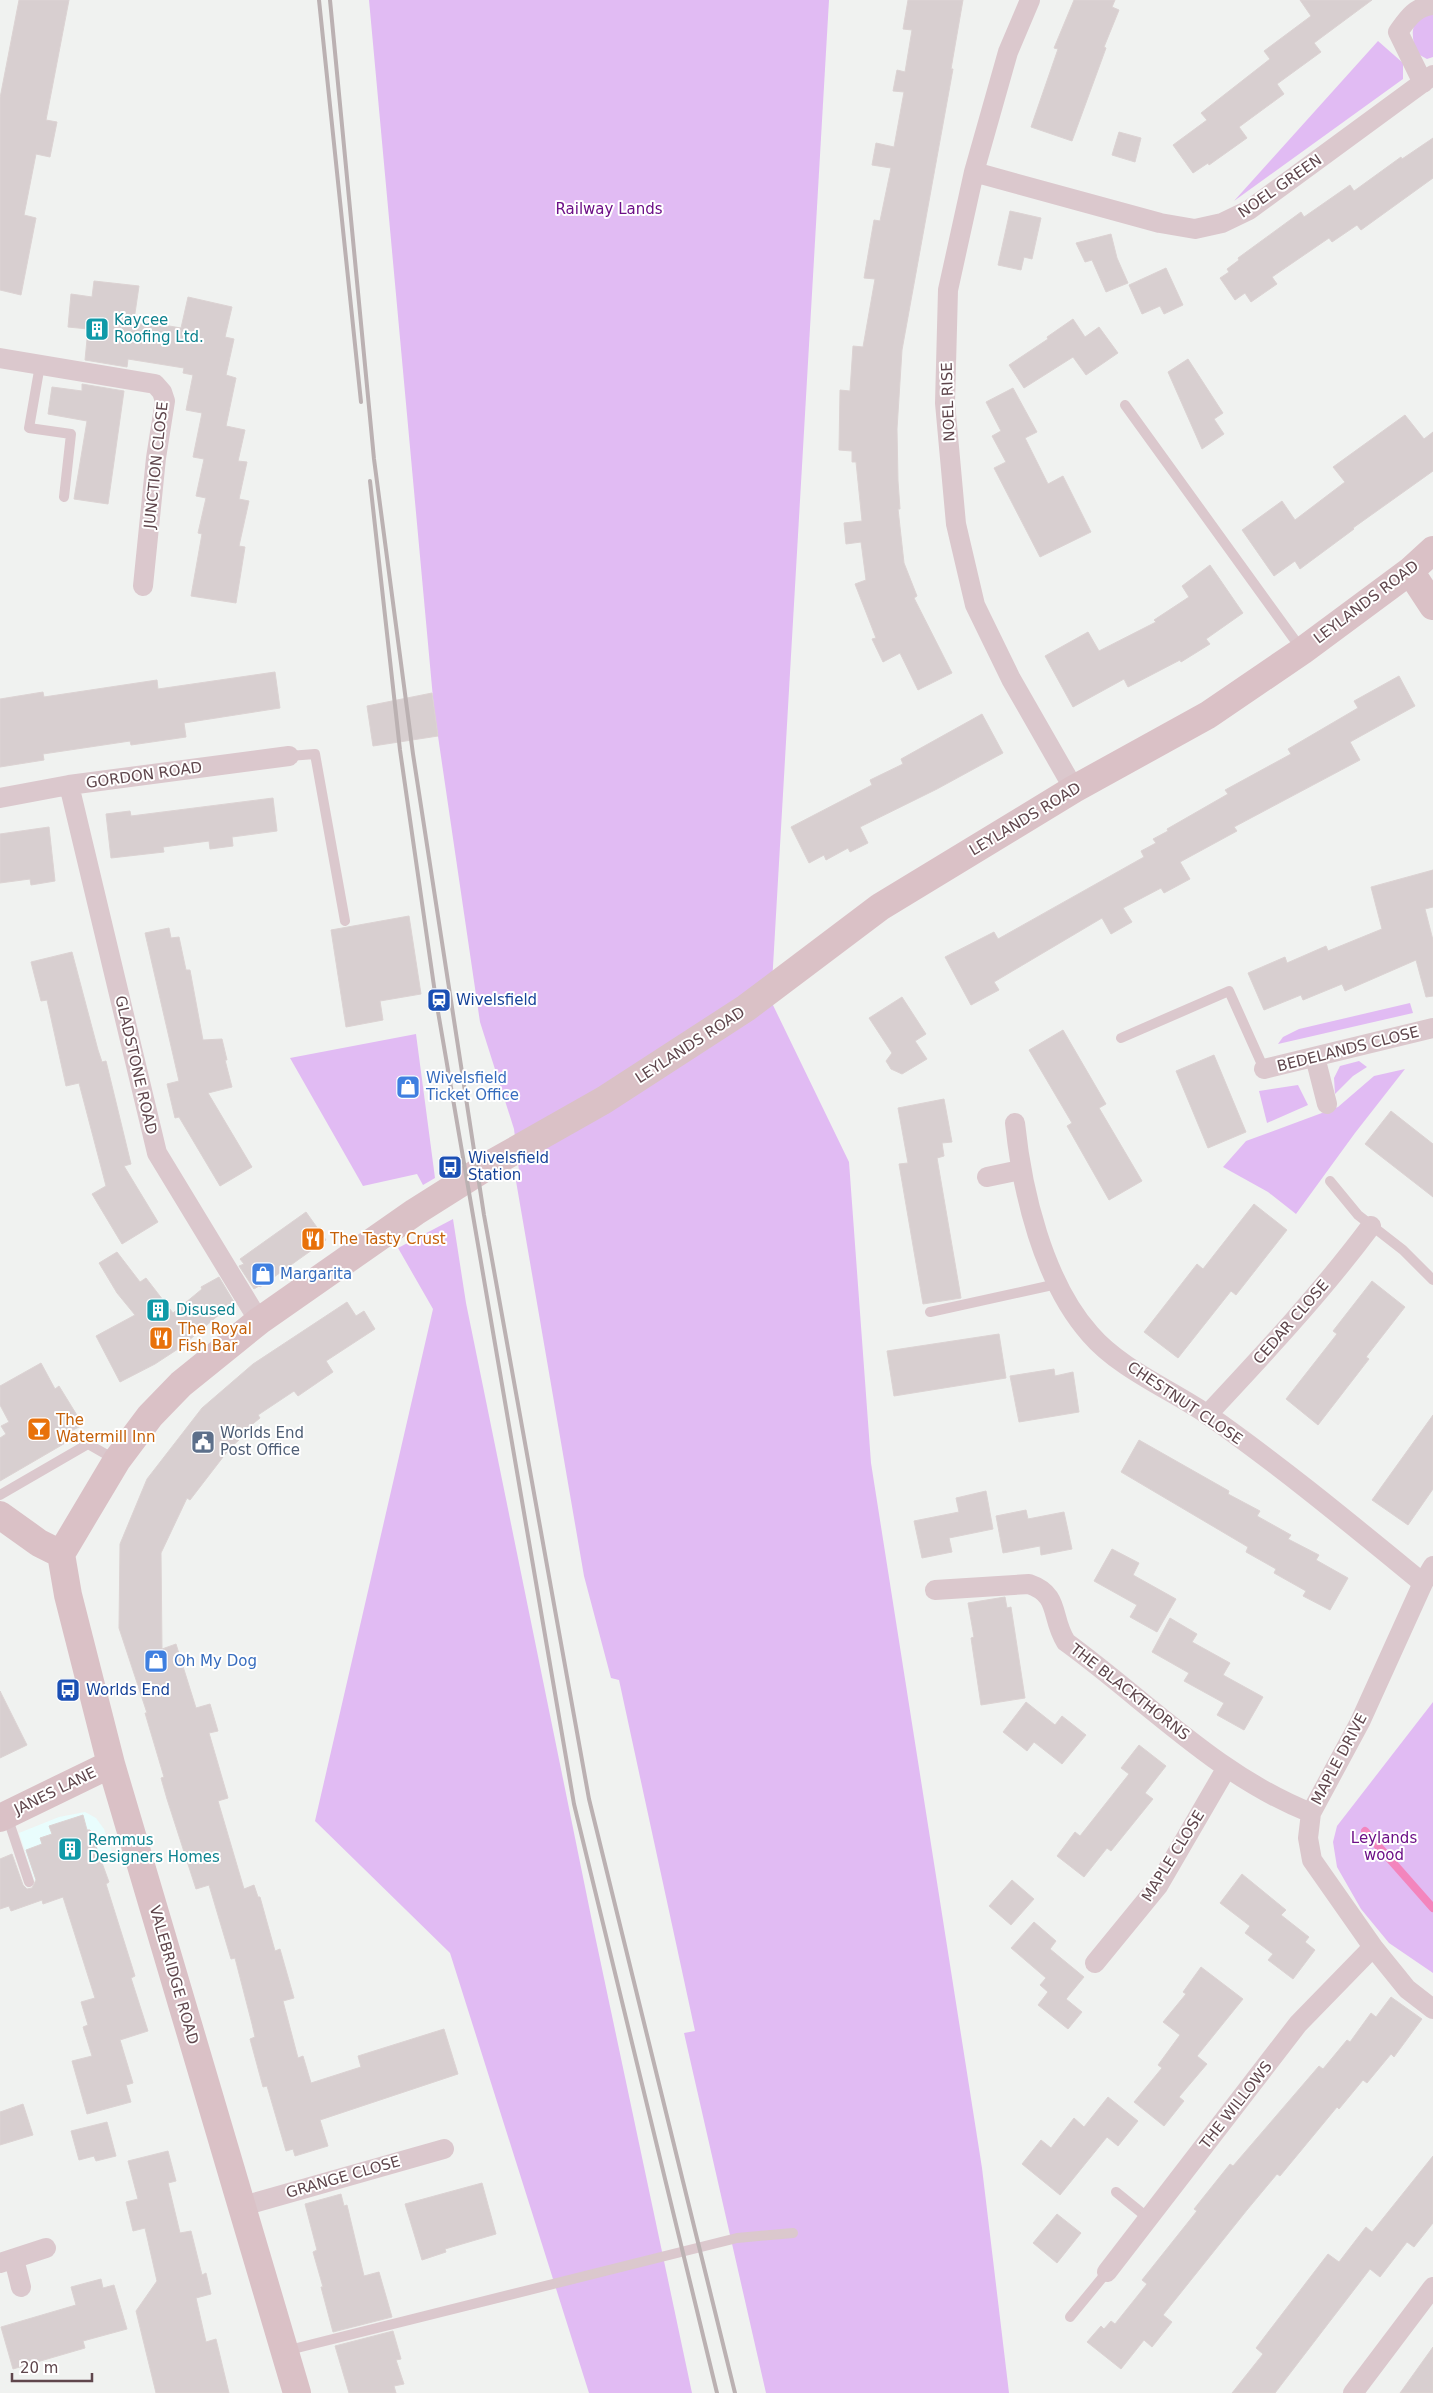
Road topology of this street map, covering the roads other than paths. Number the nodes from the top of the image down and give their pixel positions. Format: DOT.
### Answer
graph roads {
  1 [pos="1030,0"];
  2 [pos="1433,5"];
  3 [pos="1428,79"];
  4 [pos="974,172"];
  5 [pos="0,358"];
  6 [pos="40,364"];
  7 [pos="1125,405"];
  8 [pos="64,498"];
  9 [pos="1433,550"];
  10 [pos="1410,571"];
  11 [pos="143,586"];
  12 [pos="1433,606"];
  13 [pos="1302,651"];
  14 [pos="289,756"];
  15 [pos="69,785"];
  16 [pos="1074,789"];
  17 [pos="0,798"];
  18 [pos="345,921"];
  19 [pos="1433,1028"];
  20 [pos="1121,1038"];
  21 [pos="1315,1057"];
  22 [pos="1264,1070"];
  23 [pos="1327,1104"];
  24 [pos="1015,1123"];
  25 [pos="1020,1170"];
  26 [pos="987,1177"];
  27 [pos="1330,1181"];
  28 [pos="1371,1226"];
  29 [pos="1433,1280"];
  30 [pos="1058,1284"];
  31 [pos="930,1312"];
  32 [pos="259,1321"];
  33 [pos="1207,1415"];
  34 [pos="116,1460"];
  35 [pos="0,1495"];
  36 [pos="0,1514"];
  37 [pos="61,1554"];
  38 [pos="1428,1574"];
  39 [pos="935,1590"];
  40 [pos="111,1764"];
  41 [pos="1226,1769"];
  42 [pos="1311,1814"];
  43 [pos="3,1816"];
  44 [pos="29,1882"];
  45 [pos="1374,1947"];
  46 [pos="1095,1963"];
  47 [pos="1433,2009"];
  48 [pos="444,2149"];
  49 [pos="1116,2192"];
  50 [pos="243,2206"];
  51 [pos="1148,2218"];
  52 [pos="793,2233"];
  53 [pos="46,2248"];
  54 [pos="7,2261"];
  55 [pos="1107,2272"];
  56 [pos="21,2287"];
  57 [pos="1433,2287"];
  58 [pos="1070,2317"];
  59 [pos="284,2351"];
  60 [pos="297,2393"];
  61 [pos="1353,2393"];
  1 -- 4 [label="street, NOEL RISE"];
  2 -- 3 [label="street, NOEL GREEN"];
  3 -- 4 [label="street, NOEL GREEN"];
  4 -- 16 [label="street, NOEL RISE"];
  5 -- 6 [label="street, JUNCTION CLOSE"];
  6 -- 8 [label="lane"];
  6 -- 11 [label="street, JUNCTION CLOSE"];
  7 -- 13 [label="lane"];
  9 -- 10 [label="street, LEYLANDS ROAD"];
  10 -- 12 [label="street"];
  10 -- 13 [label="street, LEYLANDS ROAD"];
  13 -- 16 [label="street, LEYLANDS ROAD"];
  14 -- 15 [label="street, GORDON ROAD"];
  14 -- 18 [label="lane"];
  15 -- 17 [label="street, GORDON ROAD"];
  15 -- 32 [label="street, GLADSTONE ROAD"];
  16 -- 32 [label="street, LEYLANDS ROAD"];
  19 -- 21 [label="street, BEDELANDS CLOSE"];
  20 -- 22 [label="lane"];
  21 -- 22 [label="street, BEDELANDS CLOSE"];
  21 -- 23 [label="street"];
  24 -- 25 [label="street, CHESTNUT CLOSE"];
  25 -- 26 [label="street"];
  25 -- 30 [label="street, CHESTNUT CLOSE"];
  27 -- 28 [label="lane"];
  28 -- 29 [label="lane"];
  28 -- 33 [label="street, CEDAR CLOSE"];
  30 -- 31 [label="lane"];
  30 -- 33 [label="street, CHESTNUT CLOSE"];
  32 -- 34 [label="street, LEYLANDS ROAD"];
  33 -- 38 [label="street, CHESTNUT CLOSE"];
  34 -- 35 [label="lane"];
  34 -- 37 [label="street, LEYLANDS ROAD"];
  36 -- 37 [label="street"];
  37 -- 40 [label="street, VALEBRIDGE ROAD"];
  38 -- 42 [label="street, MAPLE DRIVE"];
  39 -- 41 [label="street, THE BLACKTHORNS"];
  40 -- 43 [label="street, JANES LANE"];
  40 -- 50 [label="street, VALEBRIDGE ROAD"];
  41 -- 42 [label="street, THE BLACKTHORNS"];
  41 -- 46 [label="street, MAPLE CLOSE"];
  42 -- 45 [label="street, MAPLE DRIVE"];
  43 -- 44 [label="lane"];
  45 -- 47 [label="street, MAPLE DRIVE"];
  45 -- 51 [label="street, THE WILLOWS"];
  48 -- 50 [label="street, GRANGE CLOSE"];
  49 -- 51 [label="lane"];
  50 -- 59 [label="street, VALEBRIDGE ROAD"];
  51 -- 55 [label="street, THE WILLOWS"];
  52 -- 59 [label="lane"];
  53 -- 54 [label="street"];
  54 -- 56 [label="street"];
  55 -- 58 [label="lane"];
  57 -- 61 [label="street"];
  59 -- 60 [label="street, VALEBRIDGE ROAD"];
}
